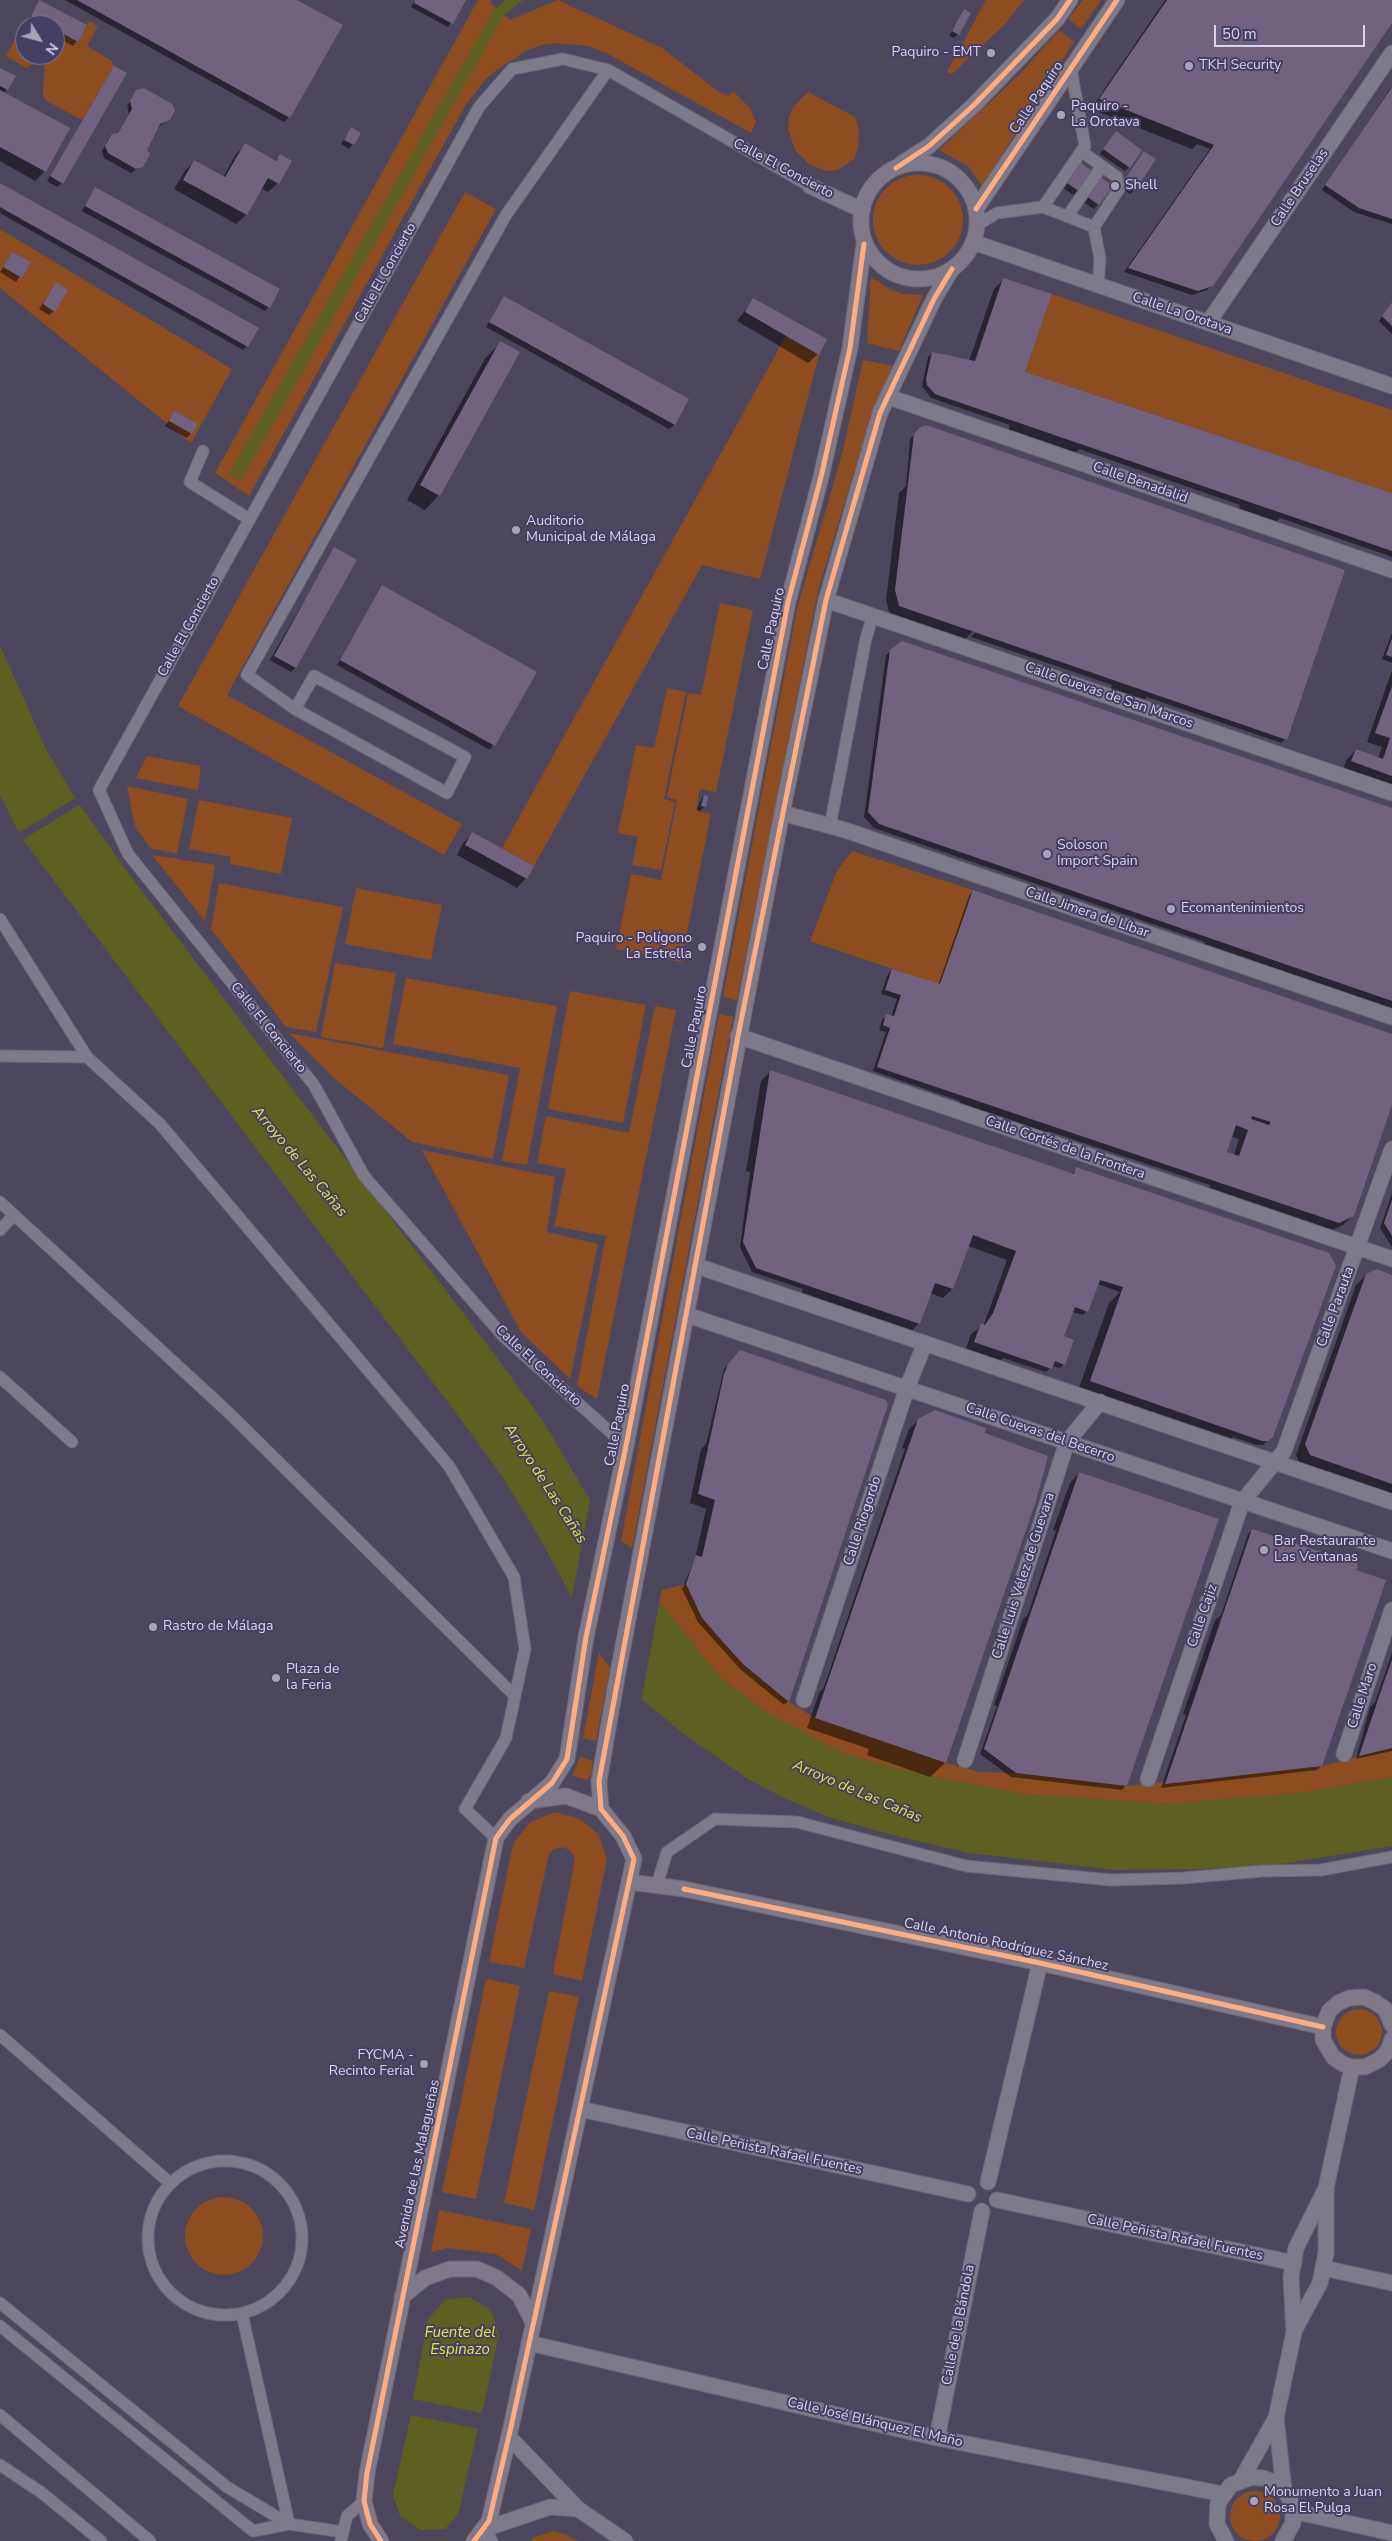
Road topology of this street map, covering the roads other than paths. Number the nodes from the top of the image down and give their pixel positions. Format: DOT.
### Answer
graph roads {
  1 [pos="1070,0"];
  2 [pos="1117,0"];
  3 [pos="1392,53"];
  4 [pos="1071,68"];
  5 [pos="608,70"];
  6 [pos="1082,151"];
  7 [pos="1102,166"];
  8 [pos="896,168"];
  9 [pos="810,186"];
  10 [pos="1042,208"];
  11 [pos="976,209"];
  12 [pos="862,210"];
  13 [pos="1067,217"];
  14 [pos="977,226"];
  15 [pos="1094,227"];
  16 [pos="973,242"];
  17 [pos="864,244"];
  18 [pos="952,269"];
  19 [pos="1098,286"];
  20 [pos="1208,323"];
  21 [pos="1392,386"];
  22 [pos="889,397"];
  23 [pos="202,452"];
  24 [pos="250,519"];
  25 [pos="1392,570"];
  26 [pos="826,600"];
  27 [pos="873,616"];
  28 [pos="296,709"];
  29 [pos="1392,794"];
  30 [pos="782,813"];
  31 [pos="830,826"];
  32 [pos="0,918"];
  33 [pos="1392,1018"];
  34 [pos="738,1036"];
  35 [pos="0,1056"];
  36 [pos="87,1057"];
  37 [pos="1392,1149"];
  38 [pos="0,1202"];
  39 [pos="14,1215"];
  40 [pos="0,1230"];
  41 [pos="1358,1248"];
  42 [pos="1392,1259"];
  43 [pos="697,1266"];
  44 [pos="687,1315"];
  45 [pos="925,1342"];
  46 [pos="0,1377"];
  47 [pos="907,1388"];
  48 [pos="1100,1402"];
  49 [pos="72,1442"];
  50 [pos="1067,1442"];
  51 [pos="626,1446"];
  52 [pos="1275,1462"];
  53 [pos="1242,1502"];
  54 [pos="1392,1502"];
  55 [pos="1392,1551"];
  56 [pos="1392,1610"];
  57 [pos="515,1696"];
  58 [pos="804,1700"];
  59 [pos="1344,1754"];
  60 [pos="965,1760"];
  61 [pos="1148,1779"];
  62 [pos="528,1801"];
  63 [pos="601,1810"];
  64 [pos="496,1838"];
  65 [pos="1392,1857"];
  66 [pos="629,1882"];
  67 [pos="657,1885"];
  68 [pos="1040,1962"];
  69 [pos="1392,2026"];
  70 [pos="1323,2027"];
  71 [pos="0,2035"];
  72 [pos="1392,2039"];
  73 [pos="1352,2067"];
  74 [pos="580,2109"];
  75 [pos="988,2182"];
  76 [pos="170,2183"];
  77 [pos="1326,2188"];
  78 [pos="968,2194"];
  79 [pos="997,2200"];
  80 [pos="982,2211"];
  81 [pos="1294,2263"];
  82 [pos="1323,2268"];
  83 [pos="1392,2283"];
  84 [pos="402,2297"];
  85 [pos="0,2303"];
  86 [pos="242,2314"];
  87 [pos="533,2322"];
  88 [pos="0,2326"];
  89 [pos="1294,2332"];
  90 [pos="528,2343"];
  91 [pos="0,2415"];
  92 [pos="1276,2418"];
  93 [pos="509,2437"];
  94 [pos="936,2438"];
  95 [pos="0,2465"];
  96 [pos="1241,2480"];
  97 [pos="1284,2490"];
  98 [pos="1223,2494"];
  99 [pos="364,2501"];
  100 [pos="578,2509"];
  101 [pos="1293,2511"];
  102 [pos="289,2524"];
  103 [pos="1392,2532"];
  104 [pos="488,2535"];
  105 [pos="342,2536"];
  106 [pos="1220,2539"];
  107 [pos="101,2541"];
  108 [pos="150,2541"];
  109 [pos="382,2541"];
  110 [pos="474,2541"];
  111 [pos="624,2541"];
  112 [pos="1283,2541"];
  1 -- 8 [label="main road"];
  2 -- 4 [label="main road, Calle Paquiro"];
  3 -- 20 [label="street, Calle Bruselas"];
  4 -- 6 [label="lane"];
  4 -- 11 [label="main road, Calle Paquiro"];
  5 -- 9 [label="lane, Calle El Concierto"];
  5 -- 24 [label="lane, Calle El Concierto"];
  5 -- 28 [label="lane"];
  6 -- 7 [label="lane"];
  6 -- 10 [label="lane"];
  7 -- 13 [label="lane"];
  7 -- 15 [label="lane"];
  8 -- 11 [label="main road"];
  8 -- 12 [label="main road"];
  9 -- 12 [label="street, Calle El Concierto"];
  10 -- 13 [label="lane"];
  10 -- 14 [label="lane"];
  11 -- 14 [label="main road"];
  12 -- 17 [label="main road"];
  13 -- 15 [label="lane"];
  14 -- 16 [label="main road"];
  15 -- 19 [label="lane"];
  16 -- 18 [label="main road"];
  16 -- 19 [label="street, Calle La Orotava"];
  17 -- 18 [label="main road"];
  17 -- 51 [label="main road, Calle Paquiro"];
  18 -- 22 [label="main road"];
  19 -- 20 [label="street, Calle La Orotava"];
  20 -- 21 [label="street, Calle La Orotava"];
  22 -- 25 [label="street, Calle Benadalid"];
  22 -- 26 [label="main road"];
  23 -- 24 [label="lane"];
  24 -- 51 [label="lane, Calle El Concierto"];
  26 -- 27 [label="street, Calle Cuevas de San Marcos"];
  26 -- 30 [label="main road"];
  27 -- 29 [label="street, Calle Cuevas de San Marcos"];
  27 -- 31 [label="lane"];
  28 -- 28 [label="lane"];
  30 -- 31 [label="street, Calle Jimera de Líbar"];
  30 -- 34 [label="main road"];
  31 -- 33 [label="street, Calle Jimera de Líbar"];
  32 -- 36 [label="lane"];
  34 -- 41 [label="street, Calle Cortés de la Frontera"];
  34 -- 43 [label="main road"];
  35 -- 36 [label="lane"];
  36 -- 57 [label="lane"];
  37 -- 41 [label="street, Calle Parauta"];
  38 -- 39 [label="lane"];
  39 -- 40 [label="lane"];
  39 -- 57 [label="lane"];
  41 -- 42 [label="street, Calle Cortés de la Frontera"];
  41 -- 52 [label="street, Calle Parauta"];
  43 -- 44 [label="main road"];
  43 -- 45 [label="street"];
  44 -- 47 [label="street, Calle Cuevas del Becerro"];
  44 -- 63 [label="main road"];
  45 -- 47 [label="street, Calle Riogordo"];
  45 -- 48 [label="street"];
  46 -- 49 [label="lane"];
  47 -- 50 [label="street, Calle Cuevas del Becerro"];
  47 -- 58 [label="street, Calle Riogordo"];
  48 -- 50 [label="street, Calle Luis Vélez de Guevara"];
  48 -- 52 [label="street"];
  50 -- 53 [label="street, Calle Cuevas del Becerro"];
  50 -- 60 [label="street, Calle Luis Vélez de Guevara"];
  51 -- 62 [label="main road, Calle Paquiro"];
  52 -- 53 [label="street, Calle Cajiz"];
  52 -- 54 [label="street"];
  53 -- 55 [label="street, Calle Cuevas del Becerro"];
  53 -- 61 [label="street, Calle Cajiz"];
  56 -- 59 [label="street, Calle Maro"];
  57 -- 64 [label="lane"];
  62 -- 63 [label="main road"];
  62 -- 64 [label="main road, Avenida de las Malagueñas"];
  63 -- 66 [label="main road"];
  64 -- 84 [label="main road, Avenida de las Malagueñas"];
  65 -- 67 [label="lane"];
  66 -- 67 [label="main road, Calle Antonio Rodríguez Sánchez"];
  66 -- 74 [label="main road"];
  67 -- 68 [label="main road, Calle Antonio Rodríguez Sánchez"];
  68 -- 70 [label="main road, Calle Antonio Rodríguez Sánchez"];
  68 -- 75 [label="street"];
  69 -- 70 [label="main road"];
  70 -- 73 [label="main road"];
  71 -- 76 [label="lane"];
  72 -- 73 [label="main road"];
  73 -- 77 [label="street"];
  74 -- 78 [label="street, Calle Peñista Rafael Fuentes"];
  74 -- 87 [label="main road"];
  75 -- 78 [label="street"];
  75 -- 79 [label="street"];
  76 -- 86 [label="lane"];
  76 -- 86 [label="lane"];
  77 -- 81 [label="street"];
  77 -- 82 [label="street"];
  78 -- 80 [label="street"];
  79 -- 80 [label="street"];
  79 -- 81 [label="street, Calle Peñista Rafael Fuentes"];
  80 -- 94 [label="street, Calle de la Bándola"];
  81 -- 89 [label="street"];
  82 -- 83 [label="street"];
  82 -- 89 [label="street"];
  84 -- 87 [label="main road"];
  84 -- 99 [label="main road, Avenida de las Malagueñas"];
  85 -- 102 [label="lane"];
  86 -- 102 [label="lane"];
  87 -- 90 [label="main road"];
  88 -- 102 [label="lane"];
  89 -- 92 [label="street"];
  90 -- 93 [label="main road"];
  90 -- 94 [label="street, Calle José Blánquez El Maño"];
  91 -- 108 [label="lane"];
  92 -- 96 [label="street"];
  92 -- 97 [label="street"];
  93 -- 100 [label="street"];
  93 -- 104 [label="main road"];
  94 -- 98 [label="street, Calle José Blánquez El Maño"];
  95 -- 107 [label="lane"];
  96 -- 97 [label="street"];
  96 -- 98 [label="street"];
  97 -- 101 [label="street"];
  98 -- 106 [label="street"];
  99 -- 105 [label="lane"];
  99 -- 109 [label="main road, Avenida de las Malagueñas"];
  100 -- 104 [label="street"];
  100 -- 111 [label="street"];
  101 -- 103 [label="street"];
  101 -- 112 [label="street"];
  102 -- 105 [label="lane"];
  104 -- 110 [label="main road"];
}
